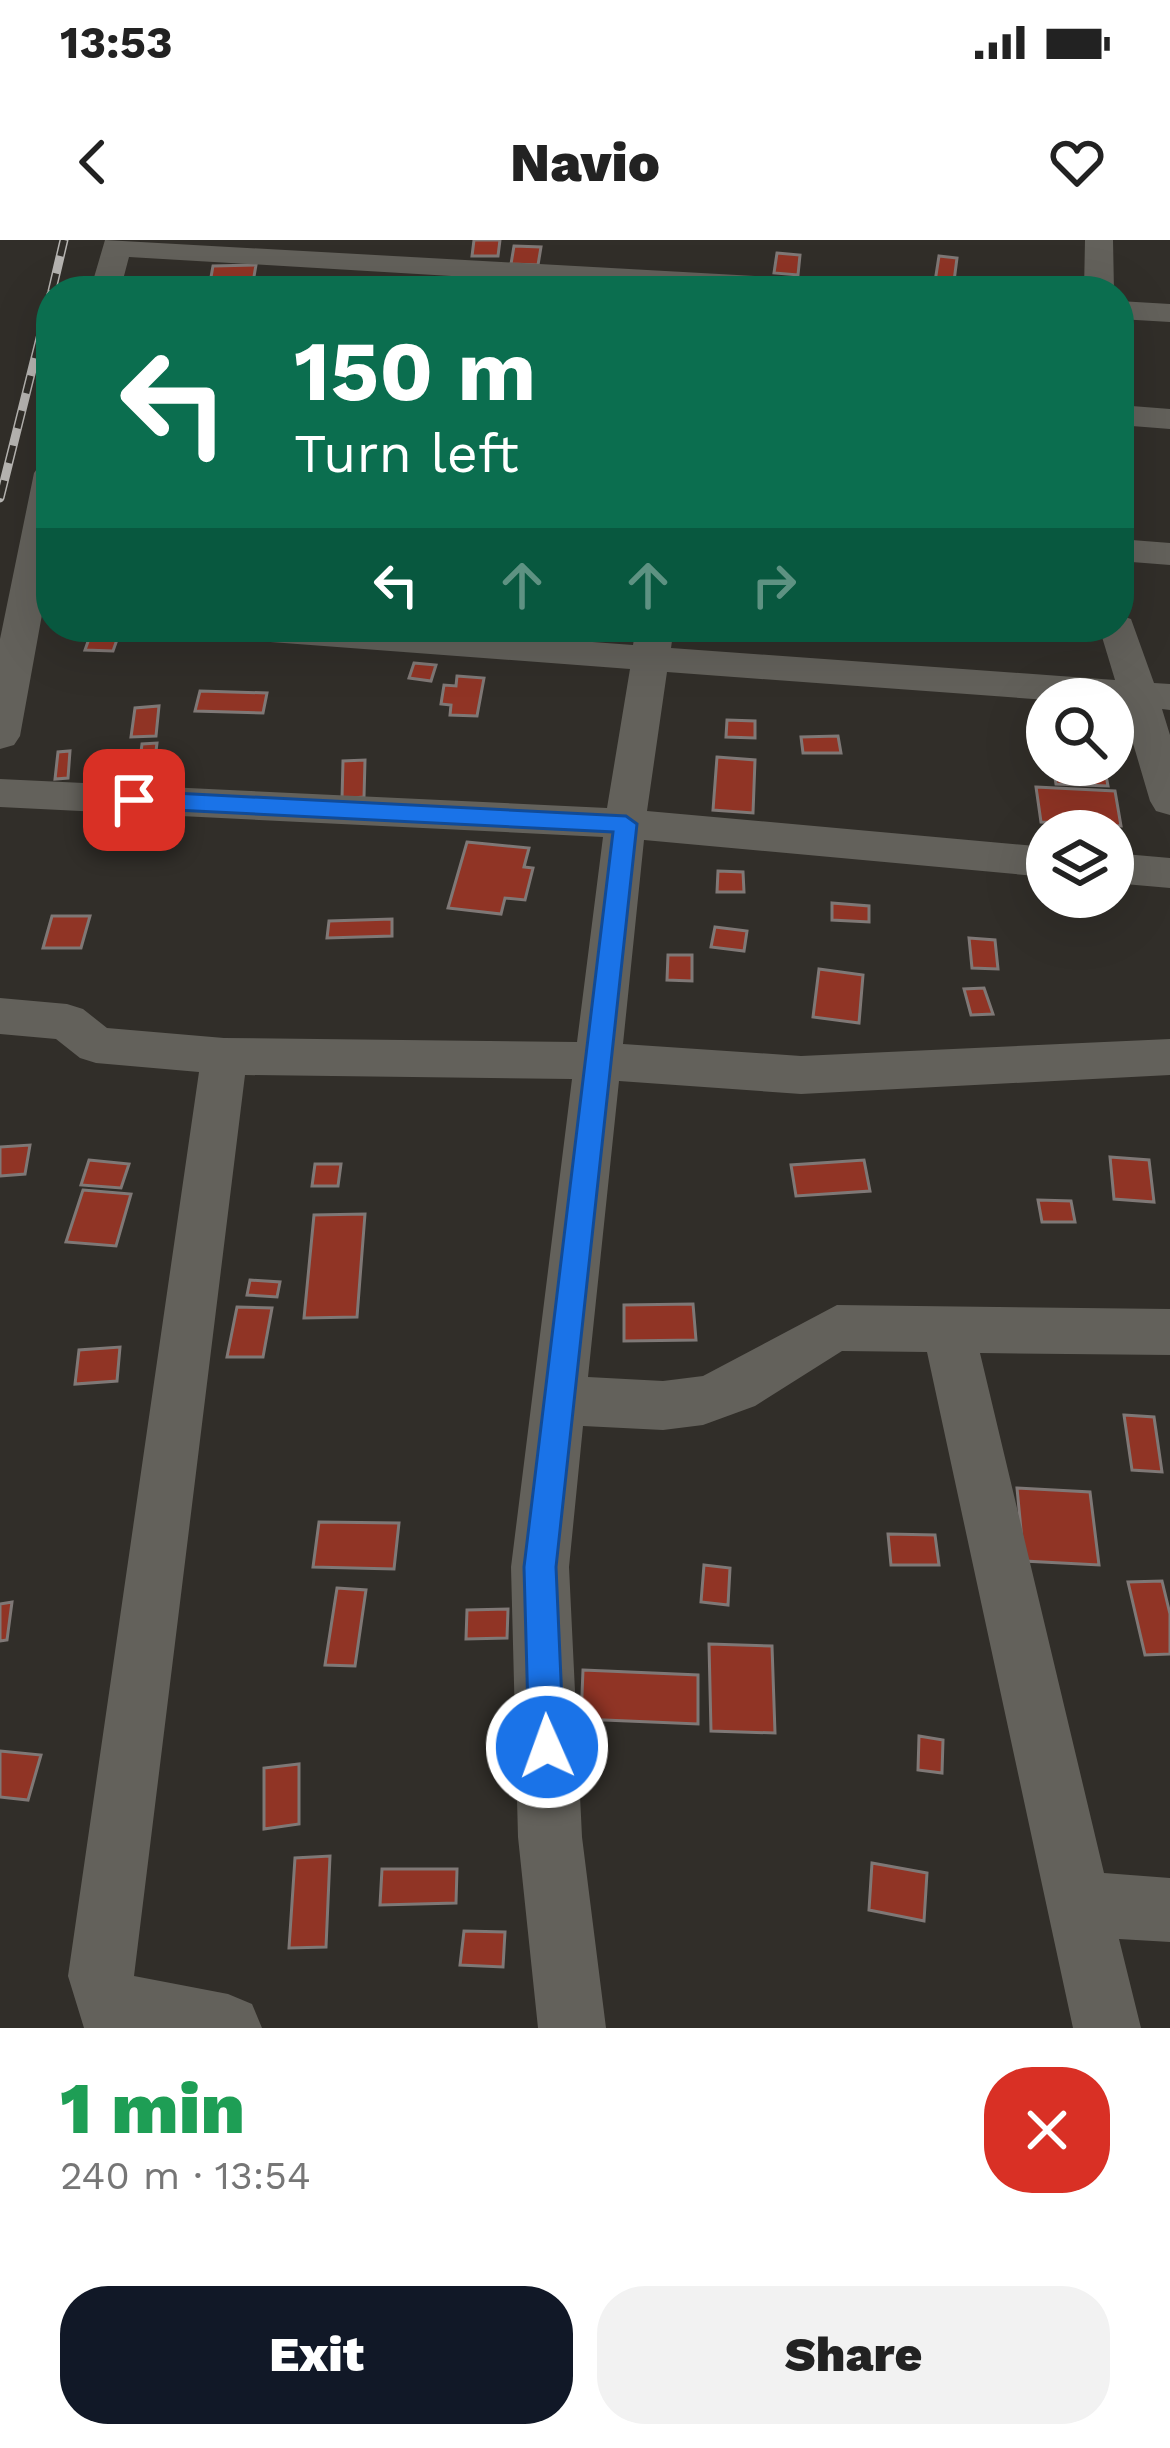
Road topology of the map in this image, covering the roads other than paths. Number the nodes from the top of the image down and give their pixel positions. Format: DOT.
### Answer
graph roads {
  1 [pos="1099,240"];
  2 [pos="118,244"];
  3 [pos="109,276"];
  4 [pos="684,276"];
  5 [pos="1099,276"];
  6 [pos="1134,311"];
  7 [pos="1170,314"];
  8 [pos="1134,416"];
  9 [pos="1170,419"];
  10 [pos="1134,551"];
  11 [pos="1170,554"];
  12 [pos="36,623"];
  13 [pos="654,642"];
  14 [pos="1126,642"];
  15 [pos="1154,696"];
  16 [pos="0,736"];
  17 [pos="0,793"];
  18 [pos="1170,801"];
  19 [pos="626,824"];
  20 [pos="1026,860"];
  21 [pos="1134,870"];
  22 [pos="1170,873"];
  23 [pos="0,1016"];
  24 [pos="224,1056"];
  25 [pos="1170,1057"];
  26 [pos="598,1061"];
  27 [pos="949,1332"];
  28 [pos="1170,1332"];
  29 [pos="561,1400"];
  30 [pos="1079,1904"];
  31 [pos="1170,1910"];
  32 [pos="228,2028"];
  33 [pos="572,2028"];
  34 [pos="1107,2028"];
  1 -- 5 [label="street"];
  2 -- 3 [label="street"];
  2 -- 4 [label="street"];
  6 -- 7 [label="street"];
  8 -- 9 [label="street"];
  10 -- 11 [label="street"];
  12 -- 16 [label="street"];
  13 -- 15 [label="street"];
  13 -- 19 [label="street"];
  14 -- 15 [label="street"];
  15 -- 18 [label="street"];
  17 -- 19 [label="street"];
  19 -- 20 [label="street"];
  19 -- 26 [label="street"];
  21 -- 22 [label="street"];
  23 -- 24 [label="street"];
  24 -- 26 [label="street"];
  24 -- 32 [label="street"];
  25 -- 26 [label="street"];
  26 -- 29 [label="street"];
  27 -- 28 [label="street"];
  27 -- 29 [label="street"];
  27 -- 30 [label="street"];
  29 -- 33 [label="street"];
  30 -- 31 [label="street"];
  30 -- 34 [label="street"];
}
